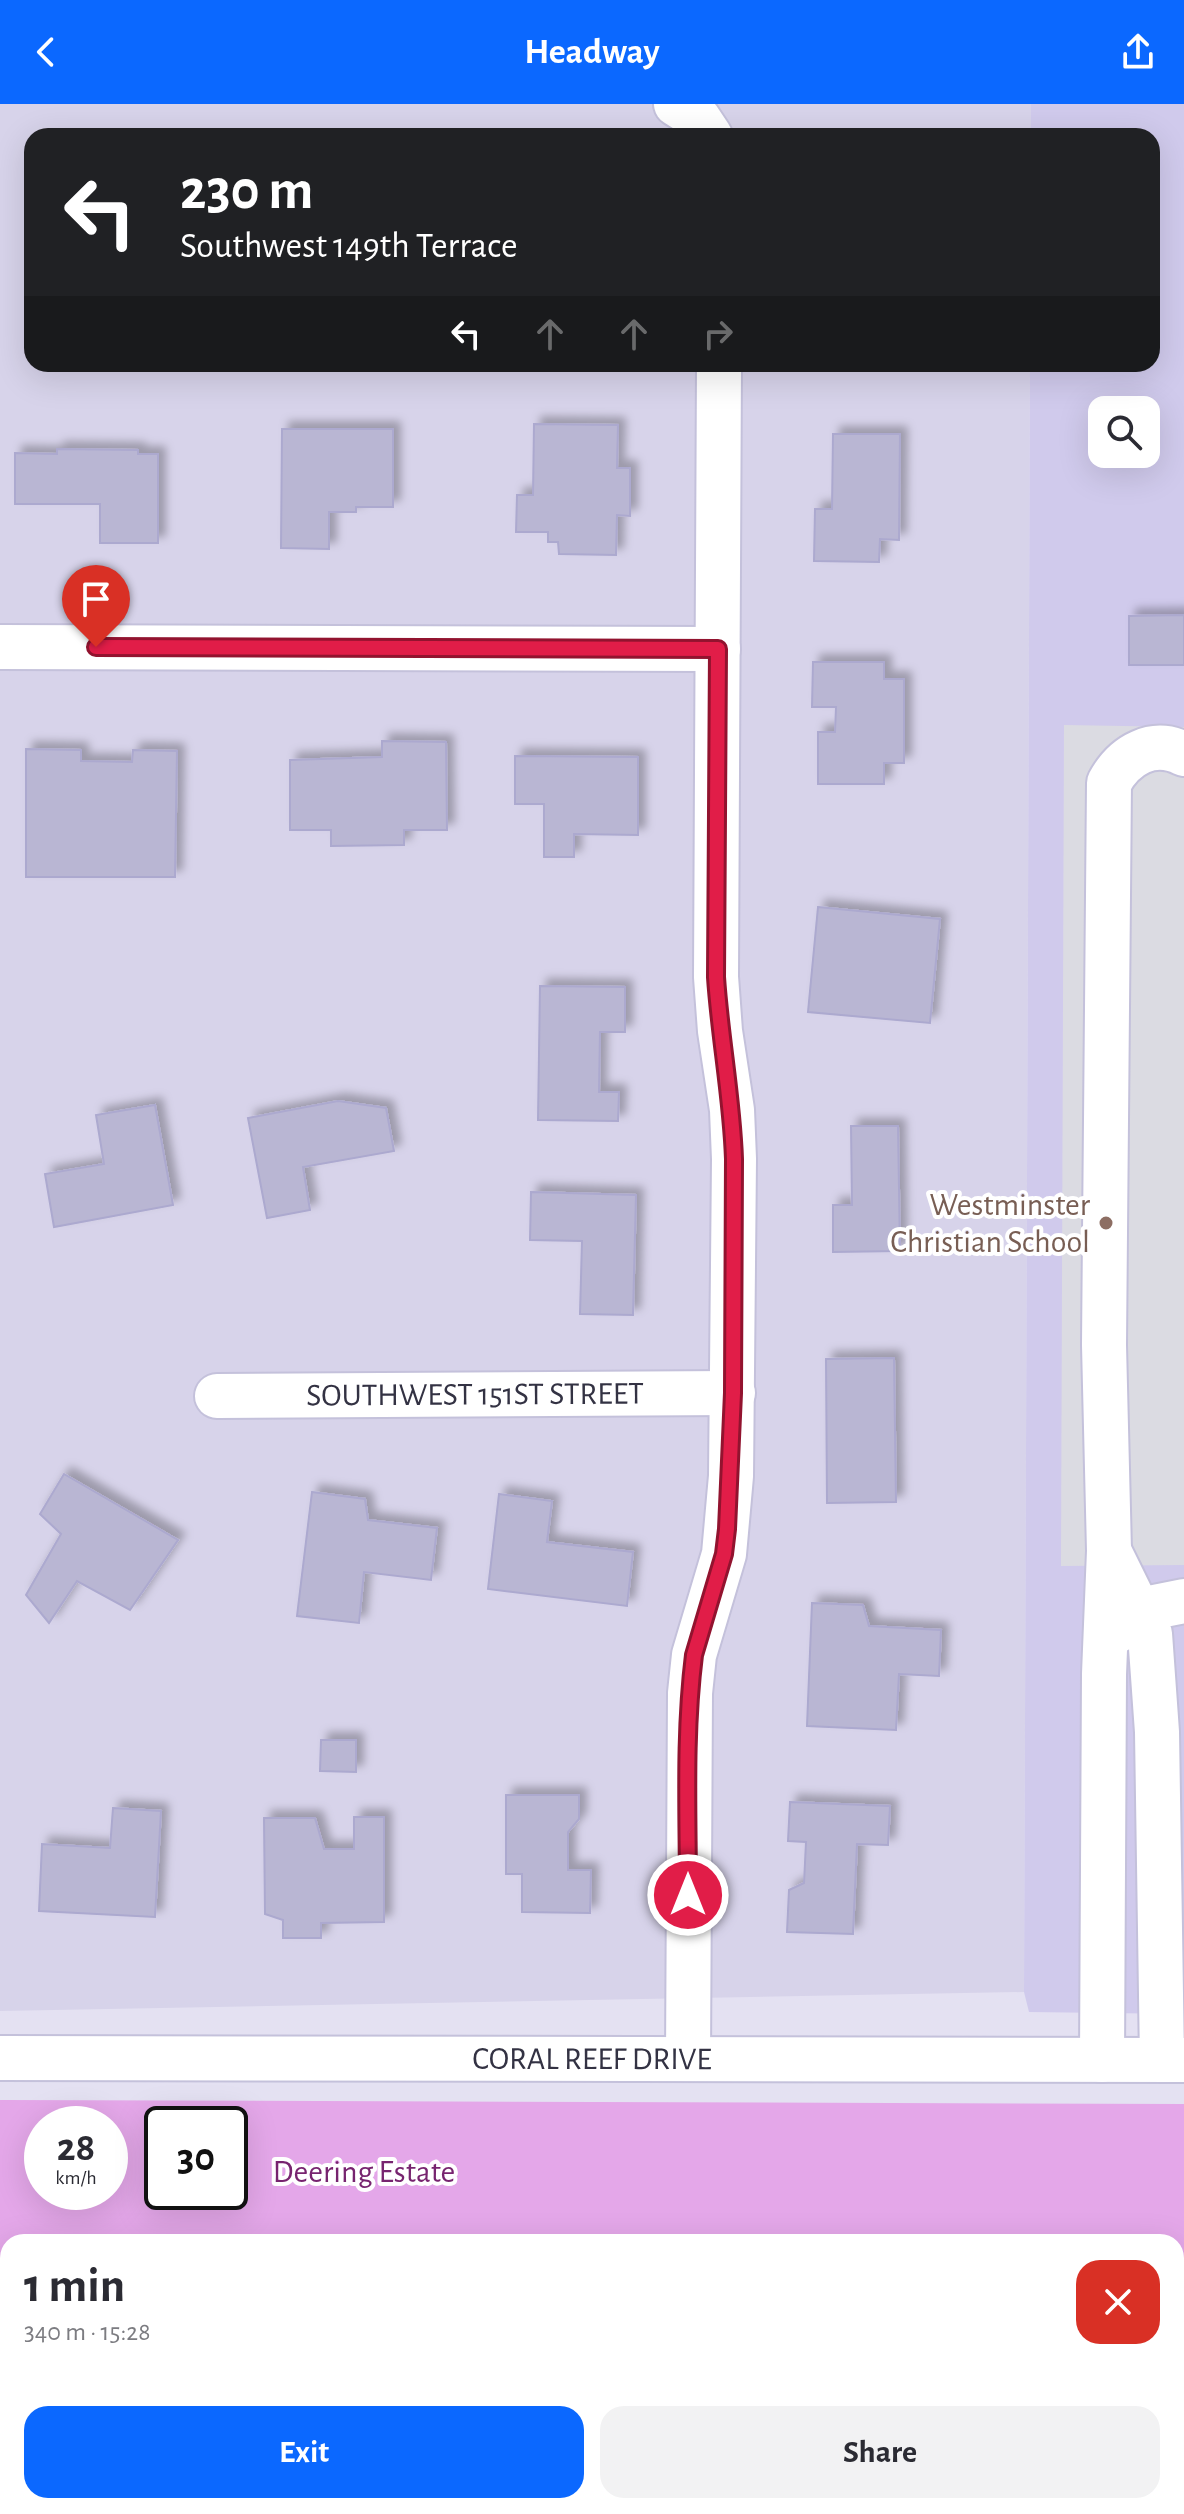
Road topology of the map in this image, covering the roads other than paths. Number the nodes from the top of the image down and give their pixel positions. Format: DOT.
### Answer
graph roads {
  1 [pos="719,372"];
  2 [pos="0,647"];
  3 [pos="718,649"];
  4 [pos="1184,754"];
  5 [pos="733,1393"];
  6 [pos="217,1396"];
  7 [pos="1109,1551"];
  8 [pos="1184,1601"];
  9 [pos="1139,1610"];
  10 [pos="1184,1664"];
  11 [pos="1104,1674"];
  12 [pos="1167,1763"];
  13 [pos="0,2058"];
  14 [pos="688,2059"];
  15 [pos="1102,2060"];
  16 [pos="1173,2060"];
  1 -- 3 [label="street"];
  2 -- 3 [label="street"];
  3 -- 5 [label="street"];
  4 -- 7 [label="street"];
  5 -- 6 [label="street, SOUTHWEST 151ST STREET"];
  5 -- 14 [label="street"];
  7 -- 9 [label="street"];
  7 -- 11 [label="street"];
  8 -- 9 [label="street"];
  9 -- 11 [label="street"];
  9 -- 12 [label="street"];
  10 -- 12 [label="street"];
  11 -- 15 [label="street"];
  12 -- 16 [label="street"];
  13 -- 14 [label="street, CORAL REEF DRIVE"];
  14 -- 15 [label="street, CORAL REEF DRIVE"];
  15 -- 16 [label="street, CORAL REEF DRIVE"];
}
